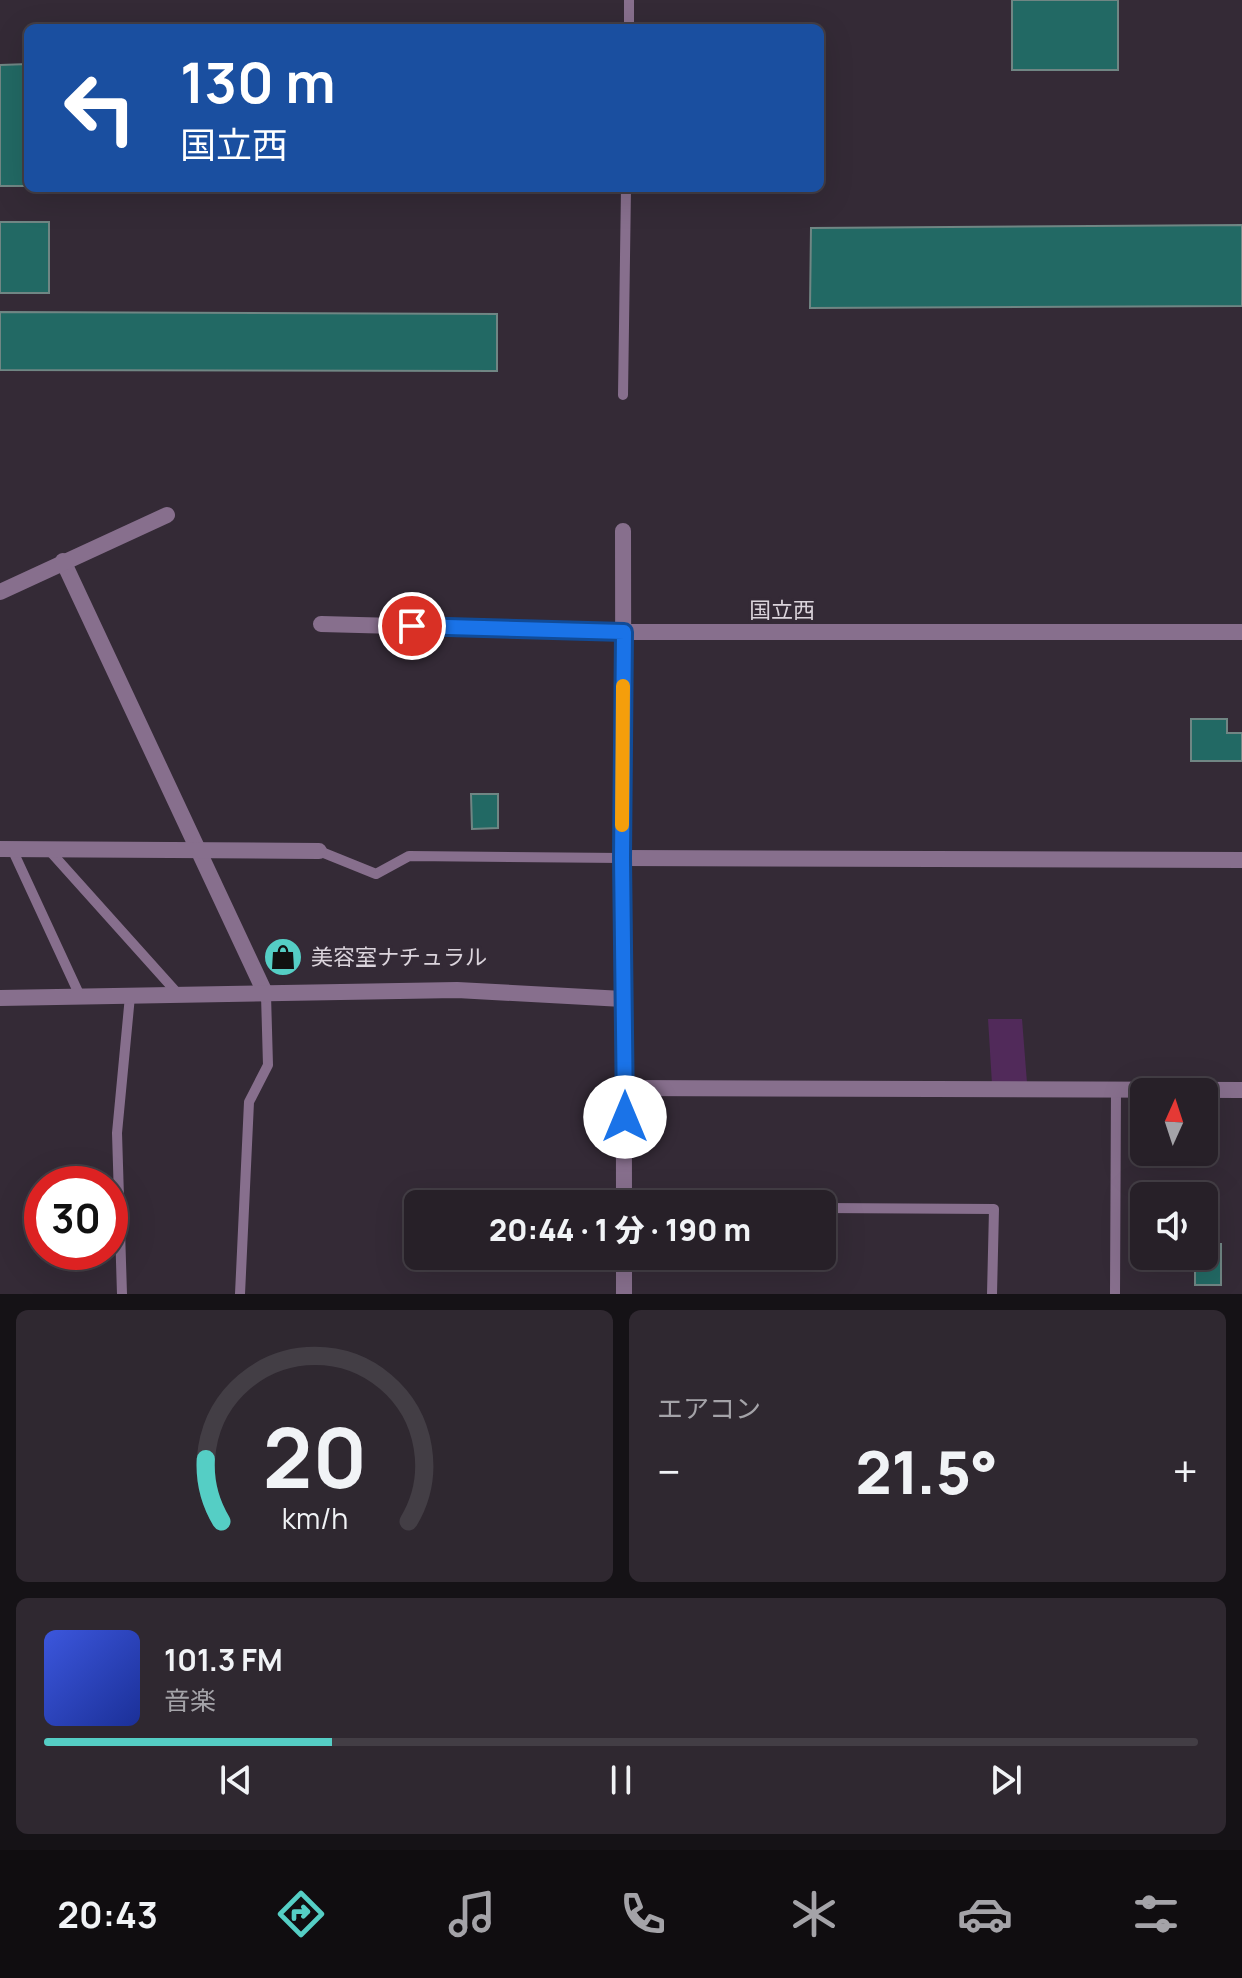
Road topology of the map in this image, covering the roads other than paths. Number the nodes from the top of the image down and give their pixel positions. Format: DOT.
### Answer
graph roads {
  1 [pos="629,0"];
  2 [pos="629,24"];
  3 [pos="626,192"];
  4 [pos="623,395"];
  5 [pos="167,515"];
  6 [pos="623,531"];
  7 [pos="63,561"];
  8 [pos="0,592"];
  9 [pos="321,624"];
  10 [pos="624,632"];
  11 [pos="1242,632"];
  12 [pos="6,849"];
  13 [pos="48,849"];
  14 [pos="199,850"];
  15 [pos="319,851"];
  16 [pos="622,858"];
  17 [pos="1242,860"];
  18 [pos="266,995"];
  19 [pos="80,996"];
  20 [pos="130,996"];
  21 [pos="180,997"];
  22 [pos="0,998"];
  23 [pos="623,999"];
  24 [pos="625,1088"];
  25 [pos="1116,1089"];
  26 [pos="1242,1090"];
  27 [pos="624,1190"];
  28 [pos="836,1208"];
  29 [pos="624,1270"];
  30 [pos="122,1294"];
  31 [pos="240,1294"];
  32 [pos="624,1294"];
  33 [pos="992,1294"];
  34 [pos="1115,1294"];
  1 -- 2 [label="lane"];
  3 -- 4 [label="lane"];
  5 -- 7 [label="street"];
  6 -- 10 [label="street"];
  7 -- 8 [label="street"];
  7 -- 14 [label="street"];
  9 -- 10 [label="street, 国立西"];
  10 -- 11 [label="street, 国立西"];
  10 -- 16 [label="street"];
  12 -- 13 [label="street"];
  12 -- 19 [label="lane"];
  13 -- 14 [label="street"];
  13 -- 21 [label="lane"];
  14 -- 15 [label="street"];
  14 -- 18 [label="street"];
  15 -- 16 [label="lane"];
  16 -- 17 [label="street"];
  16 -- 23 [label="street"];
  18 -- 21 [label="street"];
  18 -- 23 [label="street"];
  18 -- 31 [label="lane"];
  19 -- 20 [label="street"];
  19 -- 22 [label="street"];
  20 -- 21 [label="street"];
  20 -- 30 [label="lane"];
  23 -- 24 [label="street"];
  24 -- 25 [label="street"];
  24 -- 27 [label="street"];
  25 -- 26 [label="street"];
  25 -- 34 [label="lane"];
  28 -- 33 [label="lane"];
  29 -- 32 [label="street"];
}
